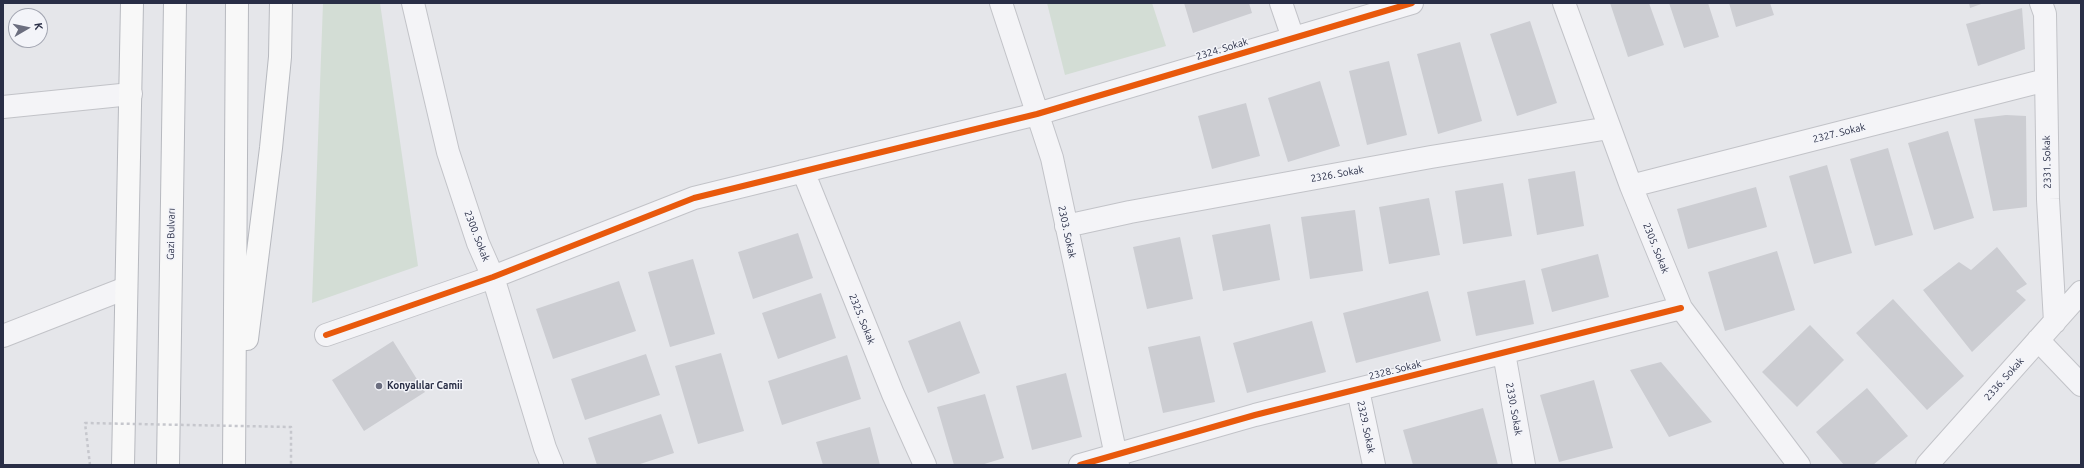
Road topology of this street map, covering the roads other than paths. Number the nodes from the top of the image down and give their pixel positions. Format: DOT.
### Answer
graph roads {
  1 [pos="132,3"];
  2 [pos="175,3"];
  3 [pos="237,3"];
  4 [pos="281,3"];
  5 [pos="413,3"];
  6 [pos="1001,3"];
  7 [pos="1281,3"];
  8 [pos="1412,3"];
  9 [pos="1564,3"];
  10 [pos="2042,3"];
  11 [pos="1293,38"];
  12 [pos="2046,80"];
  13 [pos="131,94"];
  14 [pos="3,107"];
  15 [pos="1037,114"];
  16 [pos="1609,128"];
  17 [pos="803,171"];
  18 [pos="1631,186"];
  19 [pos="1066,226"];
  20 [pos="494,277"];
  21 [pos="126,288"];
  22 [pos="2081,292"];
  23 [pos="1681,308"];
  24 [pos="2055,322"];
  25 [pos="326,335"];
  26 [pos="3,336"];
  27 [pos="2038,340"];
  28 [pos="1504,353"];
  29 [pos="2081,385"];
  30 [pos="1358,390"];
  31 [pos="234,438"];
  32 [pos="1117,461"];
  33 [pos="123,465"];
  34 [pos="168,465"];
  35 [pos="234,465"];
  36 [pos="552,465"];
  37 [pos="925,465"];
  38 [pos="1080,465"];
  39 [pos="1374,465"];
  40 [pos="1524,465"];
  41 [pos="1799,465"];
  42 [pos="1927,465"];
  1 -- 13 [label="highway"];
  2 -- 34 [label="highway, Gazi Bulvarı"];
  3 -- 31 [label="highway"];
  4 -- 31 [label="highway"];
  5 -- 20 [label="street, 2300. Sokak"];
  6 -- 15 [label="street, 2303. Sokak"];
  7 -- 11 [label="street"];
  8 -- 11 [label="street, 2324. Sokak"];
  9 -- 16 [label="street, 2305. Sokak"];
  10 -- 12 [label="street, 2331. Sokak"];
  11 -- 15 [label="street, 2324. Sokak"];
  12 -- 18 [label="street, 2327. Sokak"];
  12 -- 24 [label="street, 2331. Sokak"];
  13 -- 14 [label="street"];
  13 -- 21 [label="highway"];
  15 -- 17 [label="street, 2324. Sokak"];
  15 -- 19 [label="street, 2303. Sokak"];
  16 -- 18 [label="street, 2305. Sokak"];
  16 -- 19 [label="street, 2326. Sokak"];
  17 -- 20 [label="street, 2324. Sokak"];
  17 -- 37 [label="street, 2325. Sokak"];
  18 -- 23 [label="street, 2305. Sokak"];
  19 -- 32 [label="street, 2303. Sokak"];
  20 -- 25 [label="street, 2324. Sokak"];
  20 -- 36 [label="street, 2300. Sokak"];
  21 -- 26 [label="street"];
  21 -- 33 [label="highway"];
  22 -- 24 [label="street, 2336. Sokak"];
  23 -- 28 [label="street, 2328. Sokak"];
  23 -- 41 [label="street, 2305. Sokak"];
  24 -- 27 [label="street, 2336. Sokak"];
  27 -- 29 [label="street"];
  27 -- 42 [label="street, 2336. Sokak"];
  28 -- 30 [label="street, 2328. Sokak"];
  28 -- 40 [label="street, 2330. Sokak"];
  30 -- 32 [label="street, 2328. Sokak"];
  30 -- 39 [label="street, 2329. Sokak"];
  31 -- 35 [label="highway"];
  32 -- 38 [label="street, 2328. Sokak"];
}
